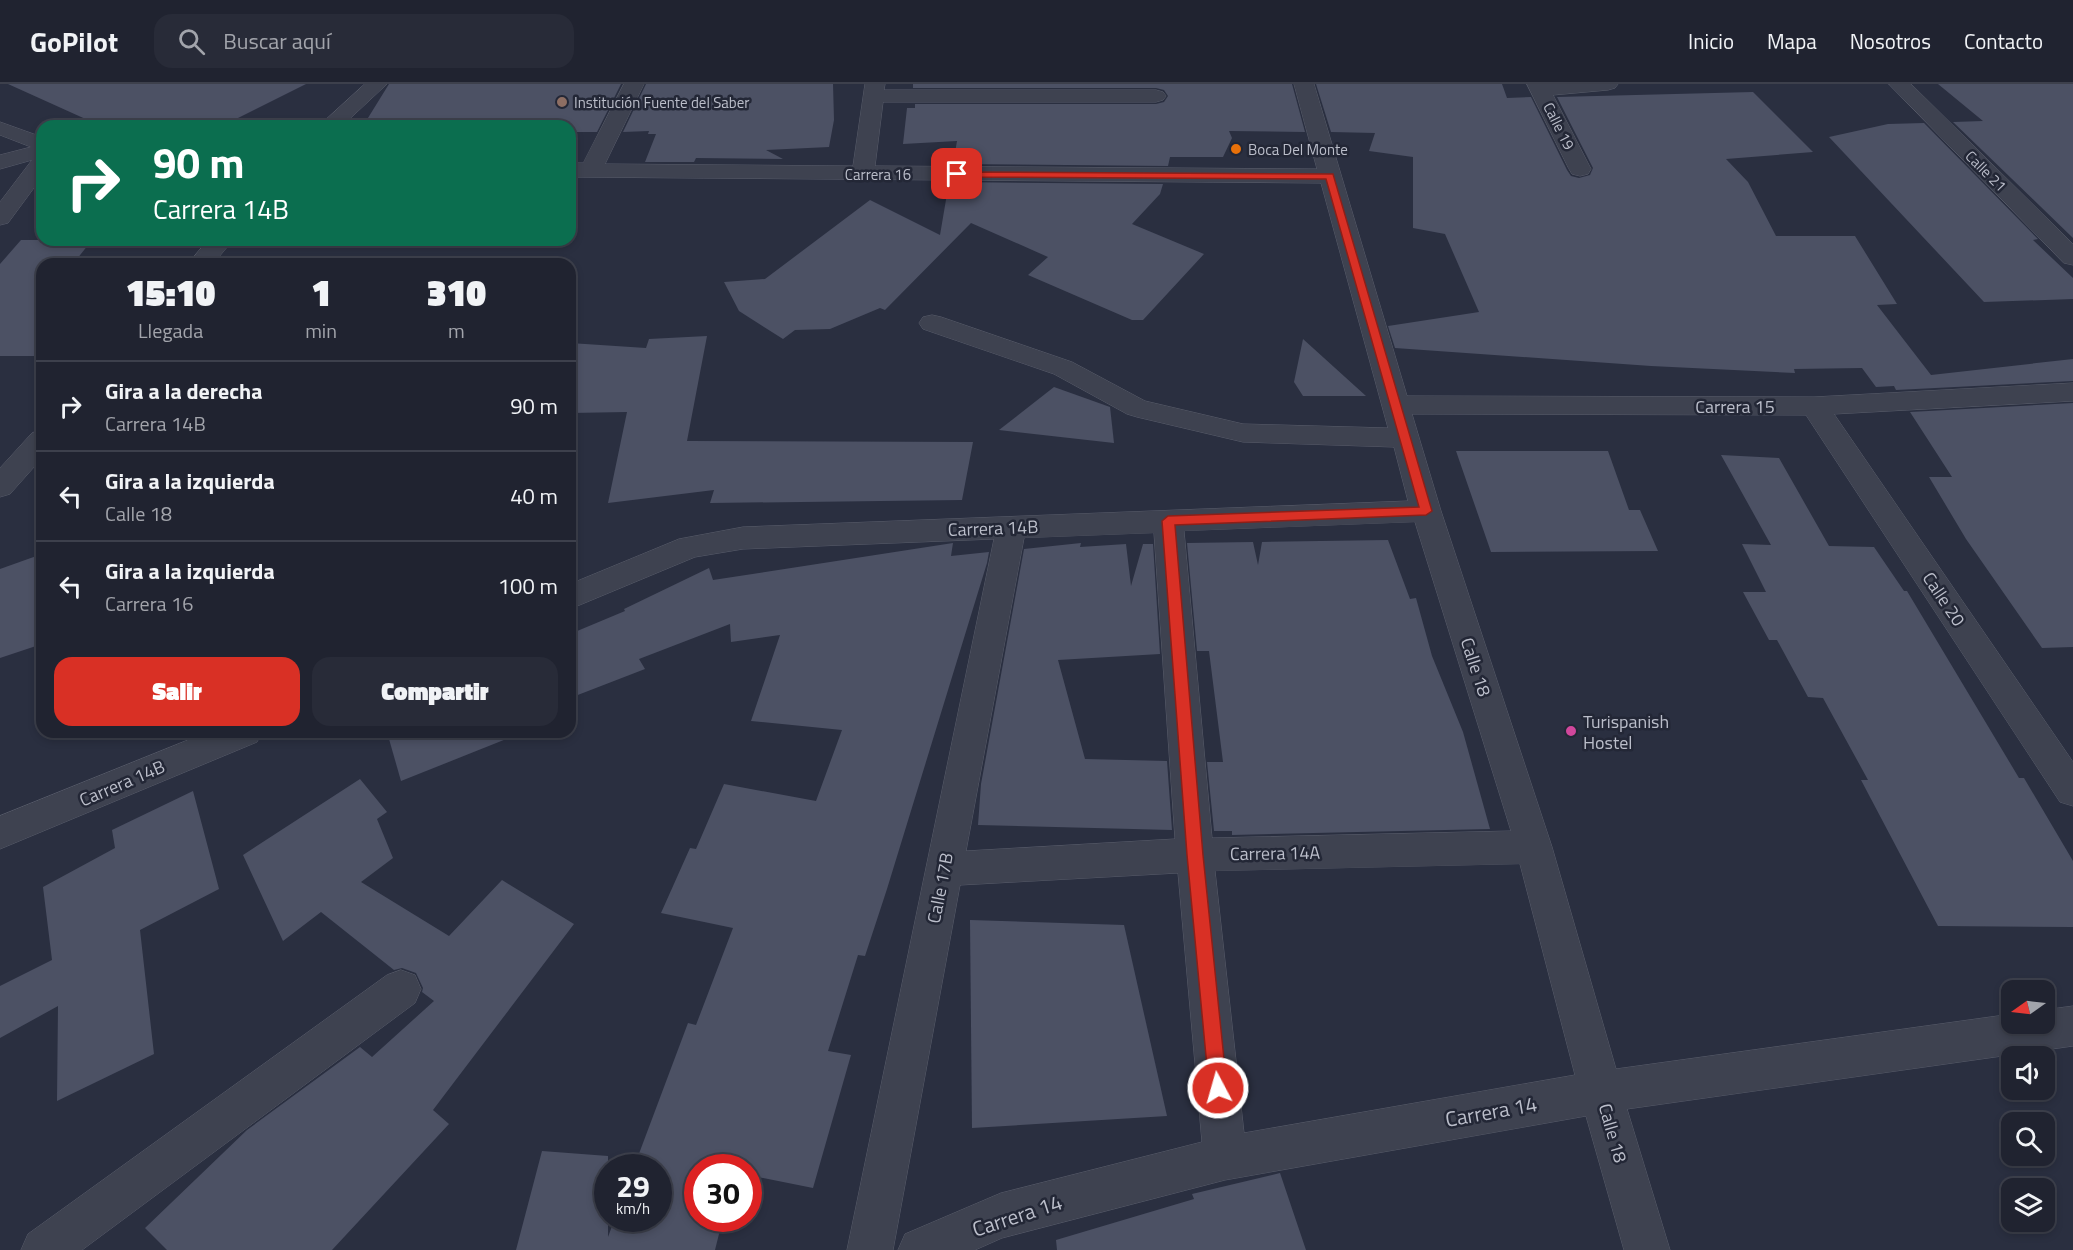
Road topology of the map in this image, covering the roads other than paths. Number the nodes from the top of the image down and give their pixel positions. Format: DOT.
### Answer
graph roads {
  1 [pos="377,84"];
  2 [pos="634,84"];
  3 [pos="1304,84"];
  4 [pos="1608,84"];
  5 [pos="1899,84"];
  6 [pos="1538,87"];
  7 [pos="874,90"];
  8 [pos="1156,96"];
  9 [pos="337,120"];
  10 [pos="0,128"];
  11 [pos="36,142"];
  12 [pos="36,153"];
  13 [pos="0,162"];
  14 [pos="1580,169"];
  15 [pos="36,170"];
  16 [pos="580,170"];
  17 [pos="863,174"];
  18 [pos="1330,176"];
  19 [pos="0,218"];
  20 [pos="216,246"];
  21 [pos="205,258"];
  22 [pos="2073,258"];
  23 [pos="932,323"];
  24 [pos="2073,392"];
  25 [pos="1396,405"];
  26 [pos="1814,406"];
  27 [pos="1406,438"];
  28 [pos="36,447"];
  29 [pos="0,487"];
  30 [pos="1426,511"];
  31 [pos="1168,521"];
  32 [pos="1011,527"];
  33 [pos="576,595"];
  34 [pos="230,738"];
  35 [pos="2073,791"];
  36 [pos="0,833"];
  37 [pos="1534,848"];
  38 [pos="1195,855"];
  39 [pos="944,869"];
  40 [pos="401,989"];
  41 [pos="2073,1026"];
  42 [pos="1601,1092"];
  43 [pos="1225,1158"];
  44 [pos="44,1250"];
  45 [pos="870,1250"];
  46 [pos="921,1250"];
  47 [pos="1647,1250"];
  1 -- 9 [label="street"];
  2 -- 16 [label="street"];
  3 -- 18 [label="street, Calle 18"];
  4 -- 6 [label="street"];
  5 -- 22 [label="street, Calle 21"];
  6 -- 14 [label="street, Calle 19"];
  7 -- 8 [label="street"];
  7 -- 17 [label="street"];
  10 -- 11 [label="street"];
  12 -- 13 [label="street"];
  15 -- 19 [label="street"];
  16 -- 17 [label="street, Carrera 16"];
  17 -- 18 [label="street, Carrera 16"];
  18 -- 25 [label="street, Calle 18"];
  20 -- 21 [label="street"];
  23 -- 27 [label="street"];
  24 -- 26 [label="street, Carrera 15"];
  25 -- 26 [label="street, Carrera 15"];
  25 -- 27 [label="street, Calle 18"];
  26 -- 35 [label="street, Calle 20"];
  27 -- 30 [label="street, Calle 18"];
  28 -- 29 [label="street"];
  30 -- 31 [label="street, Carrera 14B"];
  30 -- 37 [label="street, Calle 18"];
  31 -- 32 [label="street, Carrera 14B"];
  31 -- 38 [label="street"];
  32 -- 33 [label="street, Carrera 14B"];
  32 -- 39 [label="street, Calle 17B"];
  34 -- 36 [label="street, Carrera 14B"];
  37 -- 38 [label="street, Carrera 14A"];
  37 -- 42 [label="street, Calle 18"];
  38 -- 39 [label="street, Carrera 14A"];
  38 -- 43 [label="street"];
  39 -- 45 [label="street, Calle 17B"];
  40 -- 44 [label="street"];
  41 -- 42 [label="street, Carrera 14"];
  42 -- 43 [label="street, Carrera 14"];
  42 -- 47 [label="street, Calle 18"];
  43 -- 46 [label="street, Carrera 14"];
}
